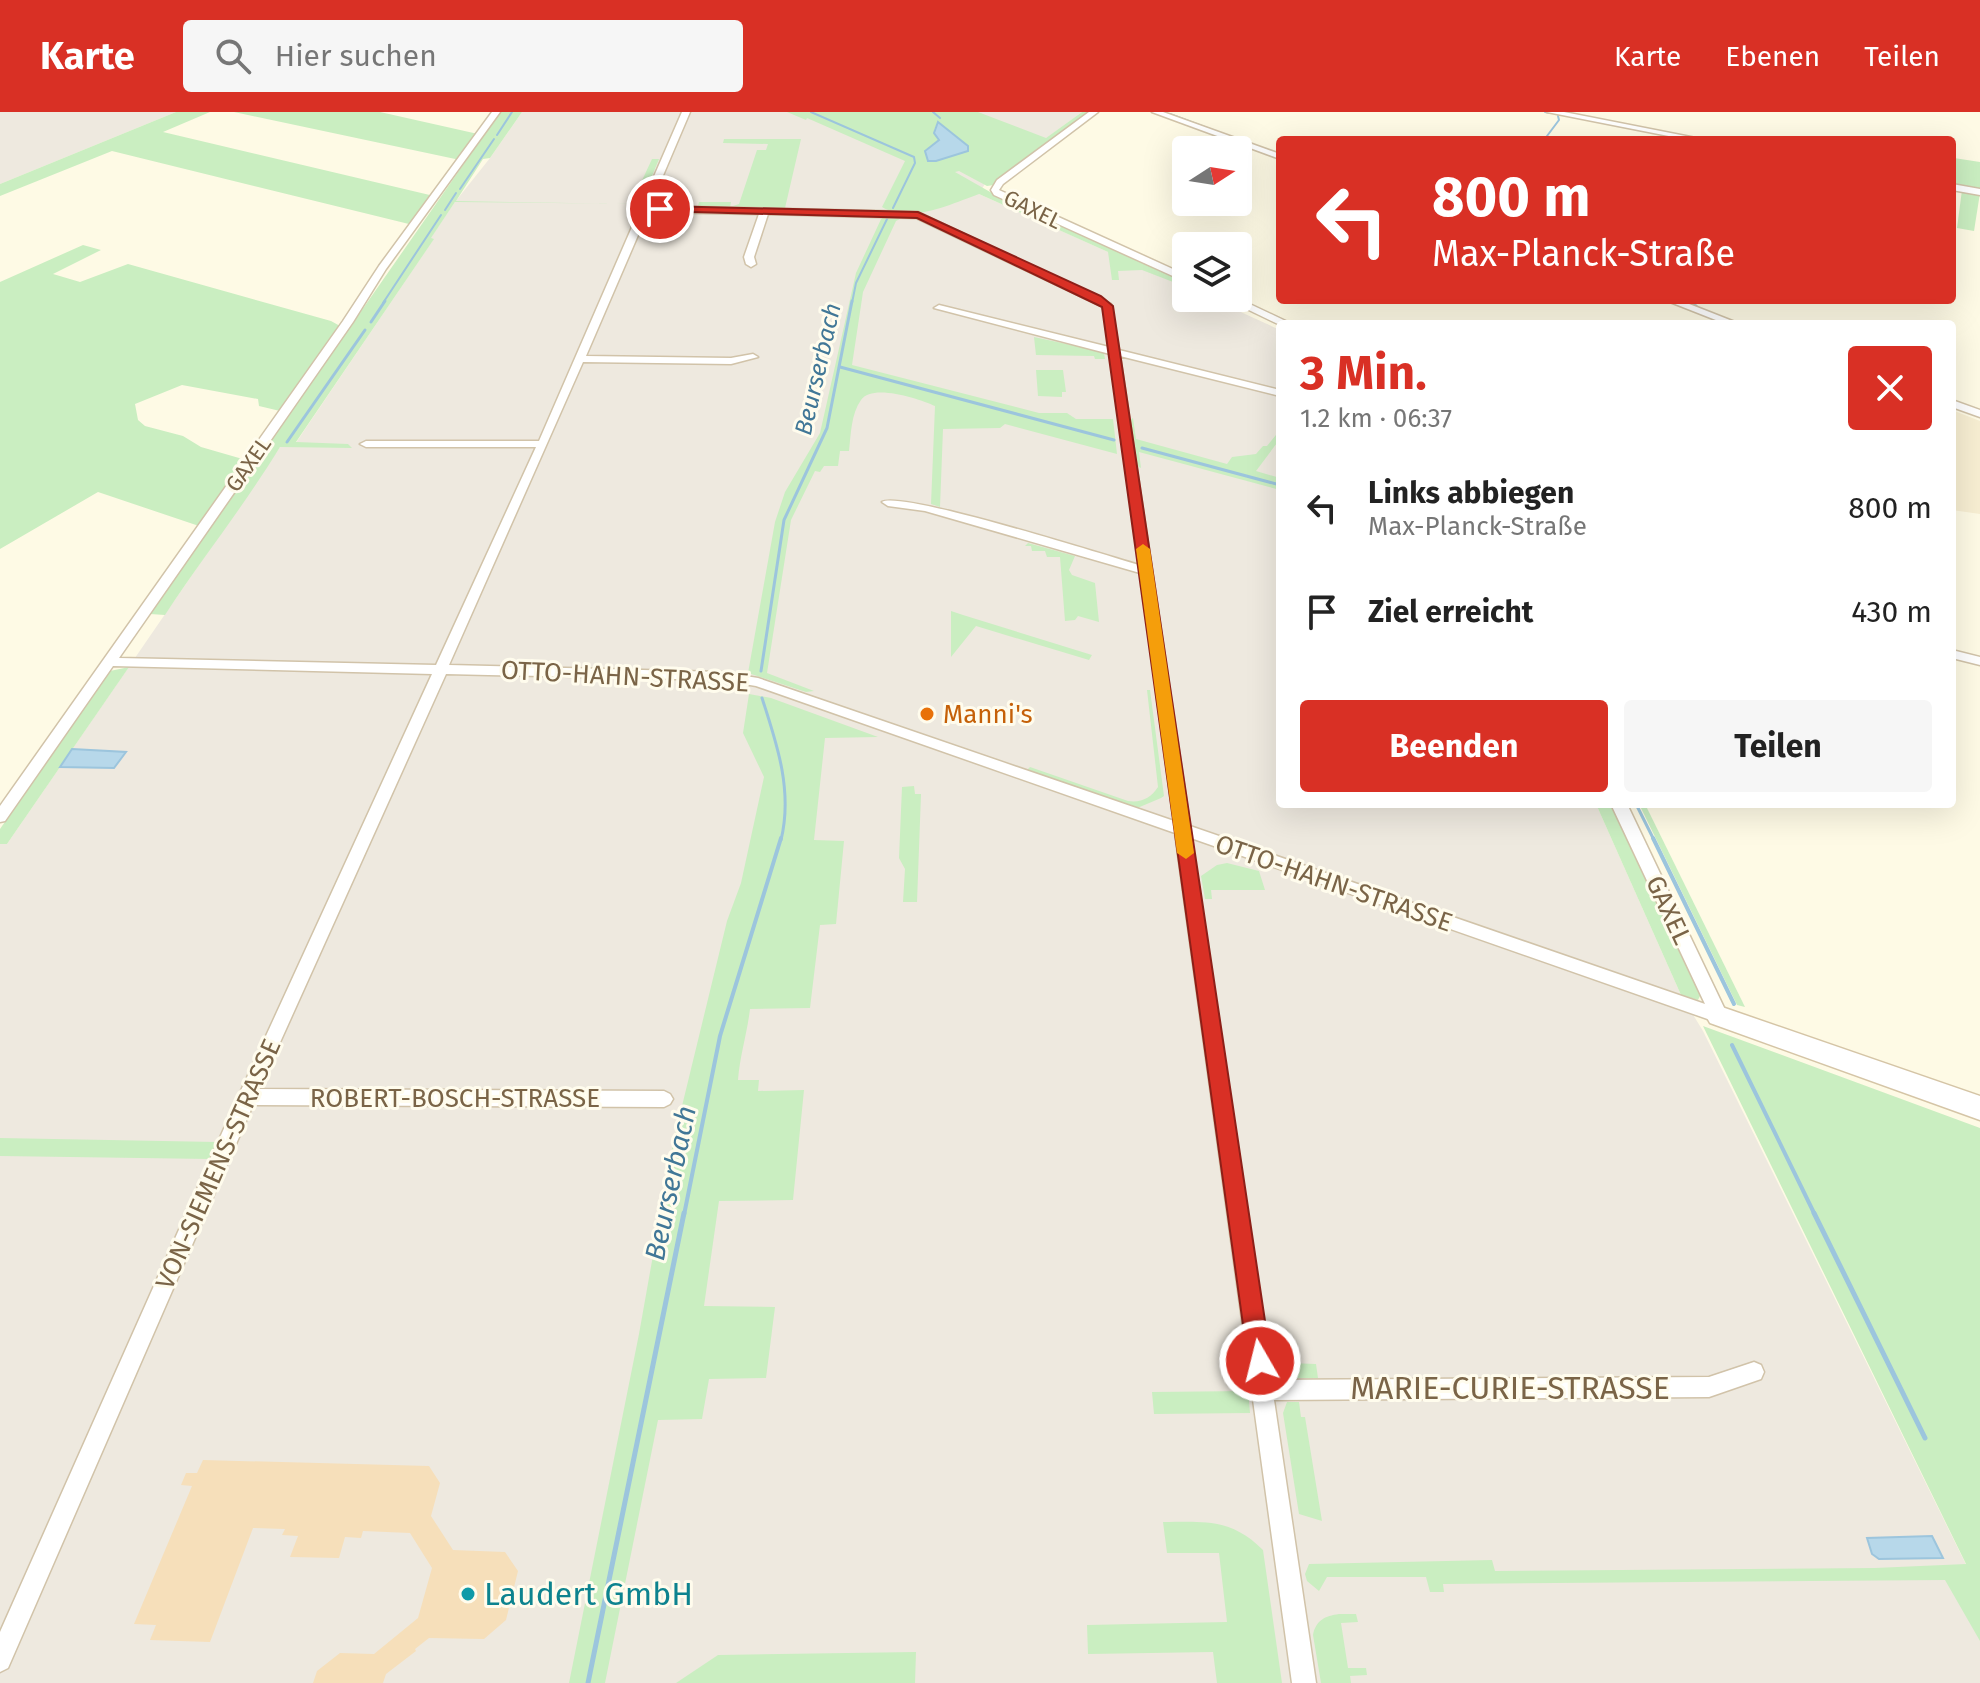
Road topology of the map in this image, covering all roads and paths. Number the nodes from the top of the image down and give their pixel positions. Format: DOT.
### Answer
graph roads {
  1 [pos="496,112"];
  2 [pos="686,112"];
  3 [pos="1094,112"];
  4 [pos="1156,112"];
  5 [pos="1551,112"];
  6 [pos="1680,136"];
  7 [pos="1276,156"];
  8 [pos="1956,188"];
  9 [pos="1980,192"];
  10 [pos="647,209"];
  11 [pos="765,210"];
  12 [pos="751,264"];
  13 [pos="1172,273"];
  14 [pos="1681,304"];
  15 [pos="939,308"];
  16 [pos="1252,308"];
  17 [pos="1278,320"];
  18 [pos="1724,320"];
  19 [pos="1114,353"];
  20 [pos="753,357"];
  21 [pos="581,359"];
  22 [pos="1276,392"];
  23 [pos="1956,405"];
  24 [pos="1980,414"];
  25 [pos="366,444"];
  26 [pos="543,444"];
  27 [pos="888,502"];
  28 [pos="1146,571"];
  29 [pos="1956,655"];
  30 [pos="1980,661"];
  31 [pos="109,662"];
  32 [pos="443,670"];
  33 [pos="1621,808"];
  34 [pos="0,817"];
  35 [pos="1182,830"];
  36 [pos="1719,1016"];
  37 [pos="247,1097"];
  38 [pos="664,1099"];
  39 [pos="1980,1108"];
  40 [pos="1754,1372"];
  41 [pos="1264,1390"];
  42 [pos="0,1660"];
  43 [pos="1304,1683"];
  1 -- 31 [label="street, GAXEL"];
  2 -- 10 [label="street, VON-SIEMENS-STRASSE"];
  3 -- 13 [label="street, GAXEL"];
  4 -- 7 [label="street"];
  5 -- 6 [label="street"];
  8 -- 9 [label="street"];
  10 -- 11 [label="street"];
  10 -- 21 [label="street, VON-SIEMENS-STRASSE"];
  11 -- 12 [label="street"];
  11 -- 19 [label="street"];
  14 -- 18 [label="street"];
  15 -- 19 [label="street"];
  16 -- 17 [label="street"];
  19 -- 22 [label="street"];
  19 -- 28 [label="street"];
  20 -- 21 [label="street"];
  21 -- 26 [label="street, VON-SIEMENS-STRASSE"];
  23 -- 24 [label="street"];
  25 -- 26 [label="street"];
  26 -- 32 [label="street, VON-SIEMENS-STRASSE"];
  27 -- 28 [label="street"];
  28 -- 35 [label="street"];
  29 -- 30 [label="street"];
  31 -- 32 [label="street, OTTO-HAHN-STRASSE"];
  31 -- 34 [label="street, GAXEL"];
  32 -- 35 [label="street, OTTO-HAHN-STRASSE"];
  32 -- 37 [label="street, VON-SIEMENS-STRASSE"];
  33 -- 36 [label="street, GAXEL"];
  35 -- 36 [label="street, OTTO-HAHN-STRASSE"];
  35 -- 41 [label="street"];
  36 -- 39 [label="street, OTTO-HAHN-STRASSE"];
  37 -- 38 [label="street, ROBERT-BOSCH-STRASSE"];
  37 -- 42 [label="street, VON-SIEMENS-STRASSE"];
  40 -- 41 [label="street, MARIE-CURIE-STRASSE"];
  41 -- 43 [label="street"];
}
